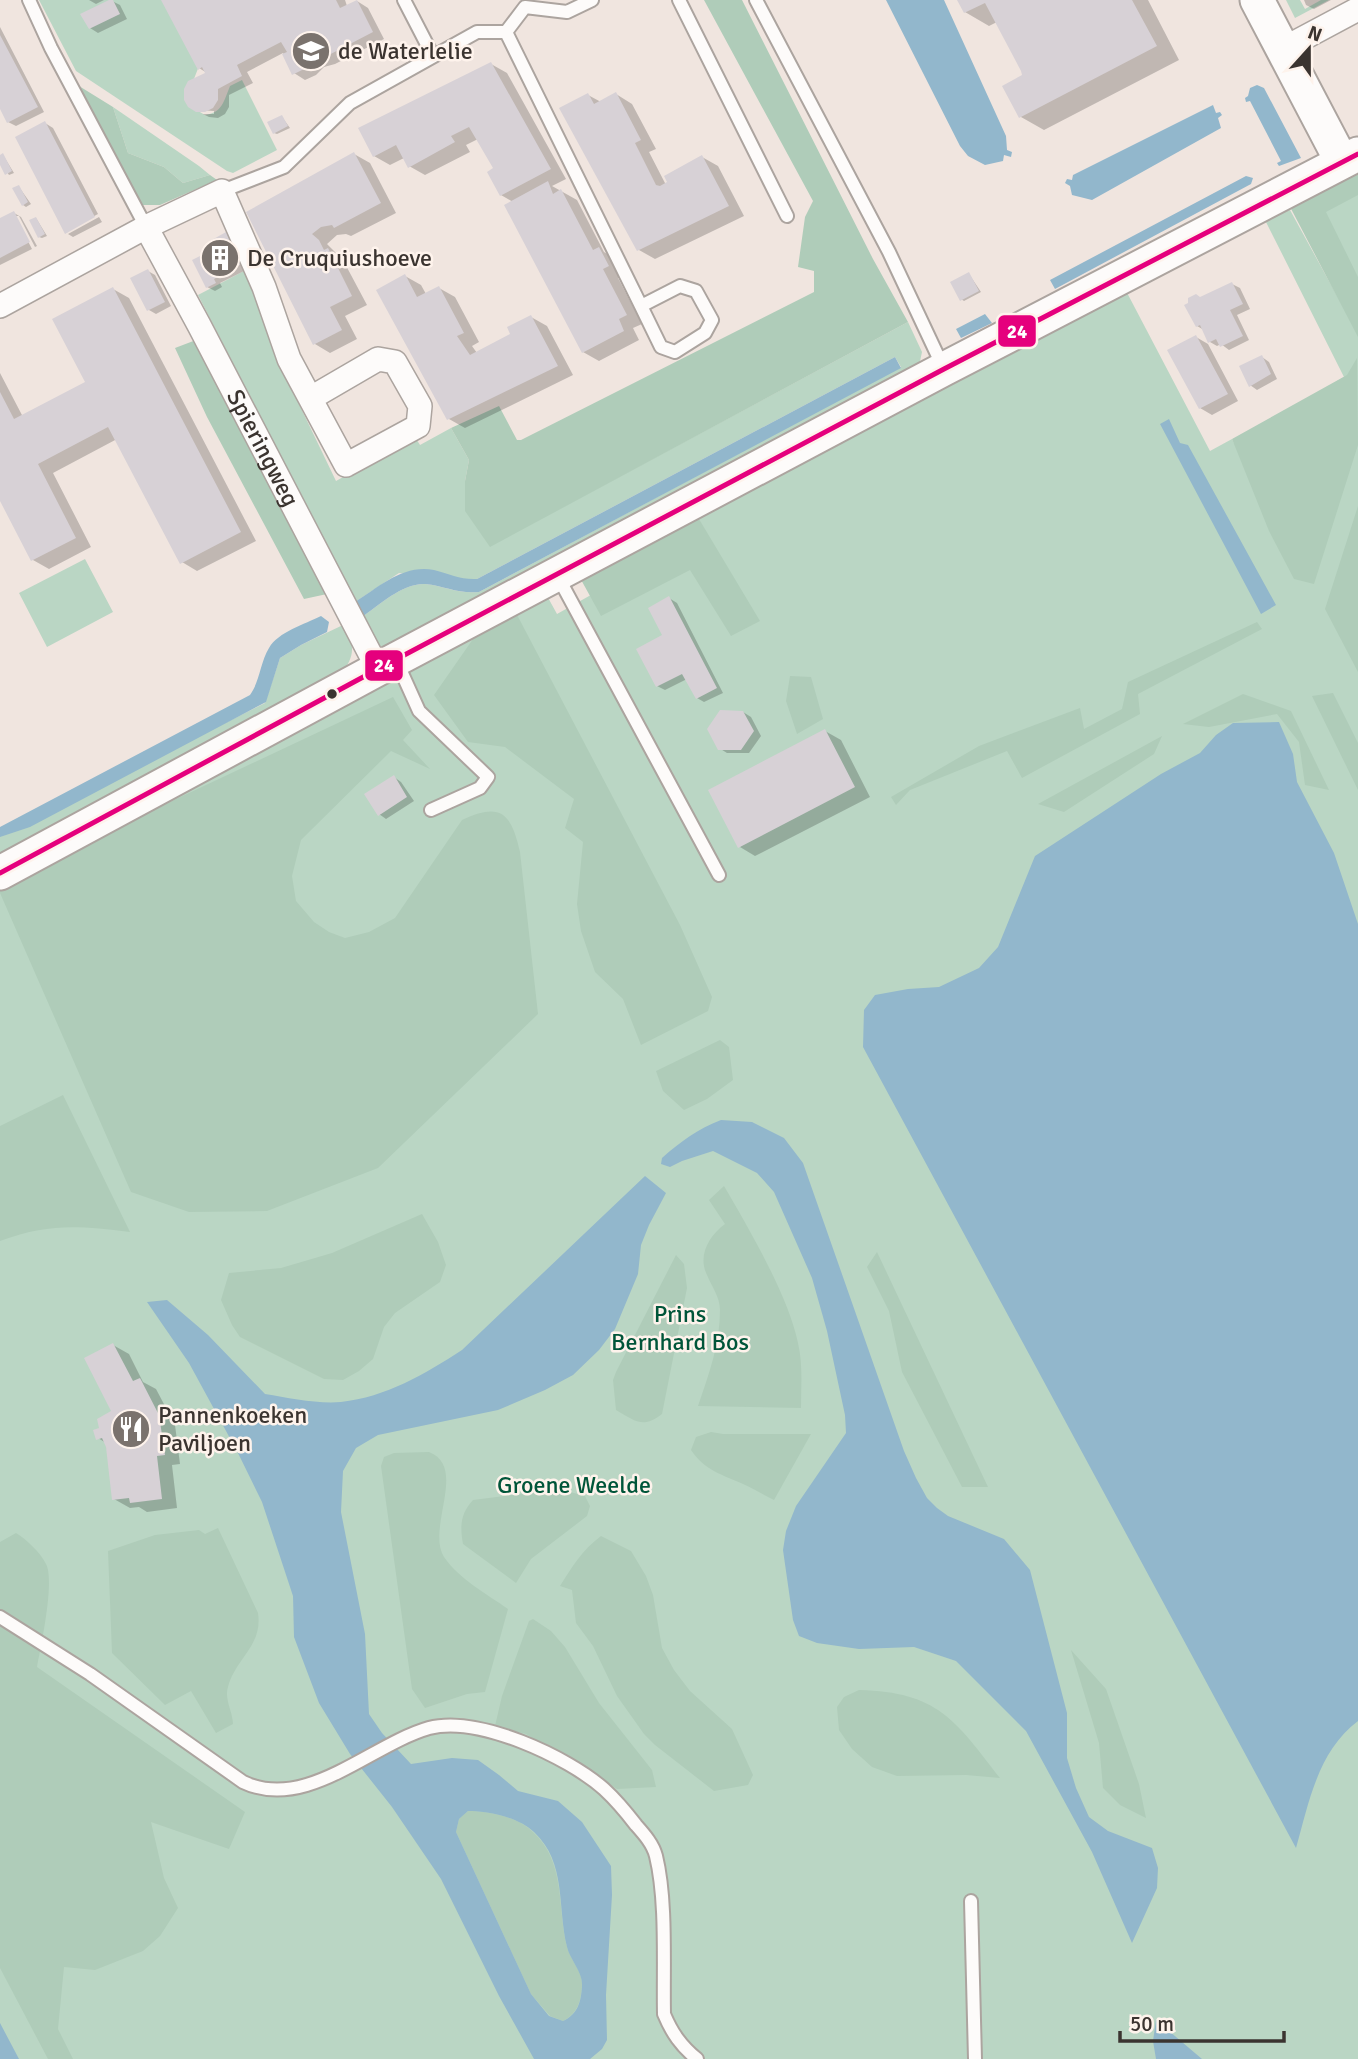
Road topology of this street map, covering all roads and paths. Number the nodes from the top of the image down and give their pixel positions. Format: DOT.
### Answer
graph roads {
  1 [pos="29,0"];
  2 [pos="404,0"];
  3 [pos="592,0"];
  4 [pos="679,0"];
  5 [pos="756,0"];
  6 [pos="1257,0"];
  7 [pos="525,4"];
  8 [pos="1358,9"];
  9 [pos="506,32"];
  10 [pos="1283,49"];
  11 [pos="433,56"];
  12 [pos="1350,158"];
  13 [pos="222,191"];
  14 [pos="787,216"];
  15 [pos="146,227"];
  16 [pos="0,306"];
  17 [pos="641,306"];
  18 [pos="944,369"];
  19 [pos="311,398"];
  20 [pos="556,575"];
  21 [pos="387,664"];
  22 [pos="431,810"];
  23 [pos="0,873"];
  24 [pos="719,875"];
  25 [pos="0,1617"];
  26 [pos="971,1901"];
  27 [pos="697,2059"];
  28 [pos="975,2059"];
  1 -- 15 [label="lane, Spieringweg"];
  2 -- 11 [label="lane"];
  3 -- 7 [label="lane"];
  4 -- 14 [label="lane"];
  5 -- 18 [label="lane"];
  6 -- 10 [label="street"];
  7 -- 9 [label="lane"];
  8 -- 10 [label="street"];
  9 -- 11 [label="lane"];
  9 -- 17 [label="lane"];
  10 -- 12 [label="street"];
  11 -- 13 [label="lane"];
  12 -- 18 [label="street"];
  13 -- 15 [label="street"];
  13 -- 19 [label="street"];
  15 -- 16 [label="street"];
  15 -- 21 [label="street, Spieringweg"];
  17 -- 17 [label="lane"];
  18 -- 20 [label="street"];
  19 -- 19 [label="street"];
  20 -- 21 [label="street"];
  20 -- 24 [label="lane"];
  21 -- 22 [label="lane"];
  21 -- 23 [label="street"];
  25 -- 27 [label="lane"];
  26 -- 28 [label="lane"];
}
